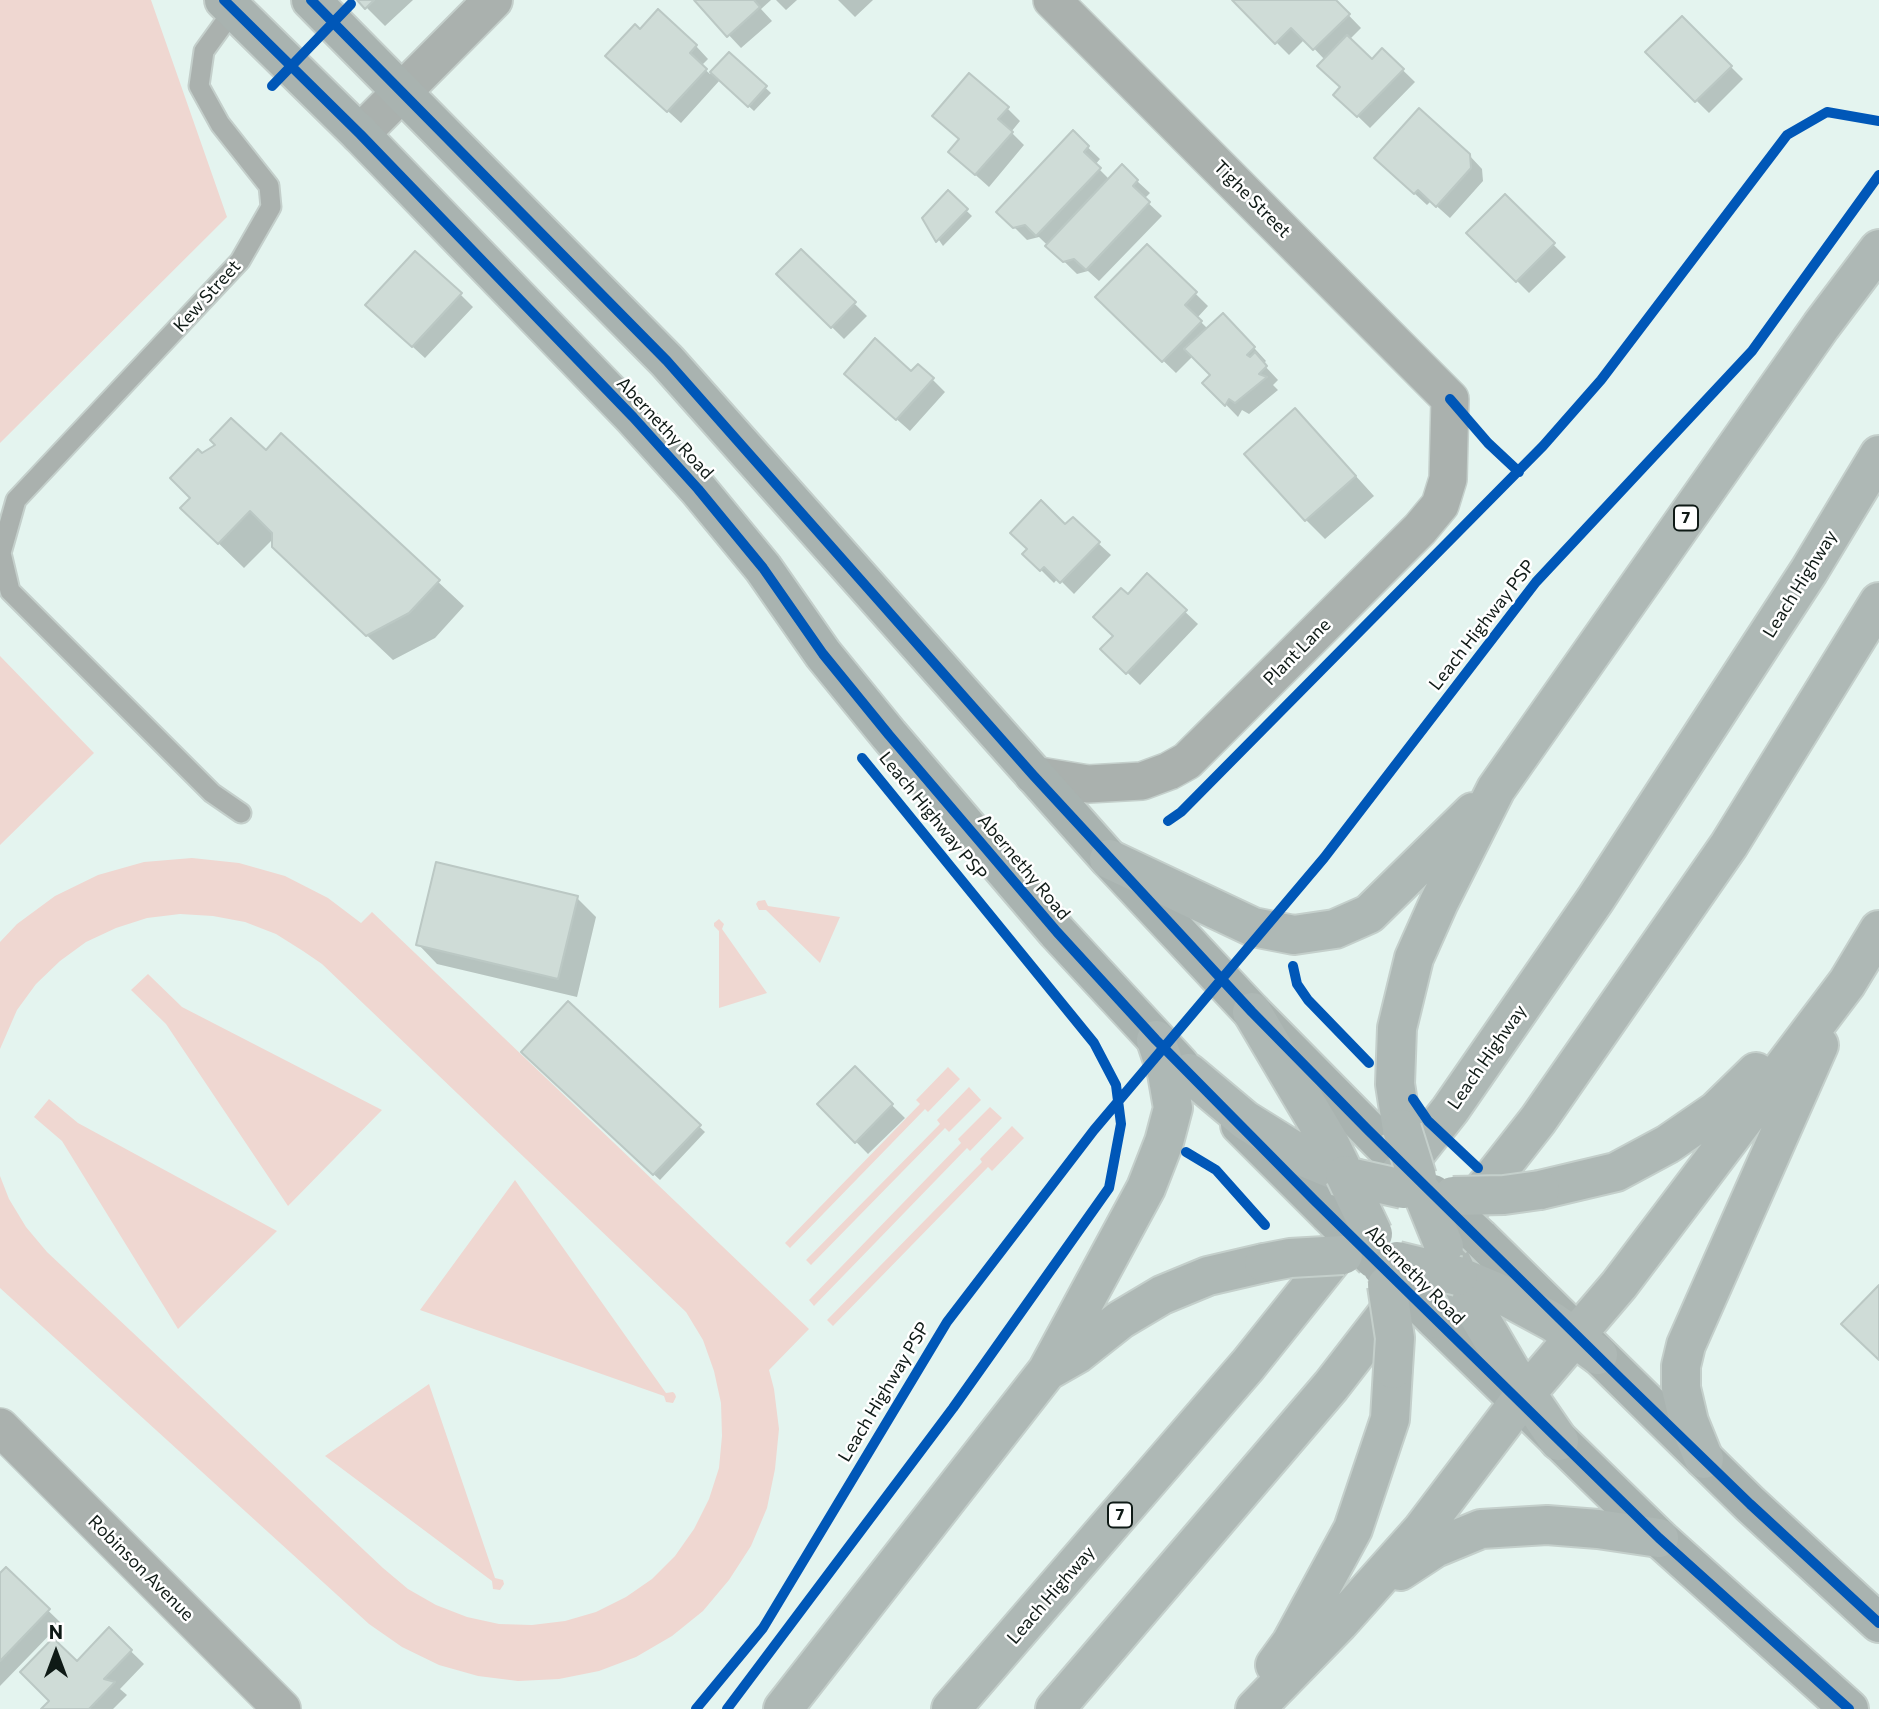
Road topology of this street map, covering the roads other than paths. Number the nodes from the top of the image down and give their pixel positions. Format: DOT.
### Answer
graph roads {
  1 [pos="311,0"];
  2 [pos="493,0"];
  3 [pos="1052,0"];
  4 [pos="233,3"];
  5 [pos="401,93"];
  6 [pos="360,134"];
  7 [pos="1879,249"];
  8 [pos="1450,398"];
  9 [pos="1879,455"];
  10 [pos="1879,602"];
  11 [pos="1033,775"];
  12 [pos="1496,789"];
  13 [pos="241,813"];
  14 [pos="1110,859"];
  15 [pos="1879,930"];
  16 [pos="1847,982"];
  17 [pos="1252,1012"];
  18 [pos="1156,1040"];
  19 [pos="1189,1073"];
  20 [pos="1334,1178"];
  21 [pos="1422,1186"];
  22 [pos="1379,1262"];
  23 [pos="1462,1280"];
  24 [pos="1582,1341"];
  25 [pos="1047,1371"];
  26 [pos="1522,1398"];
  27 [pos="0,1427"];
  28 [pos="1559,1441"];
  29 [pos="1704,1459"];
  30 [pos="1659,1538"];
  31 [pos="1339,1623"];
  32 [pos="1879,1623"];
  33 [pos="282,1709"];
  34 [pos="783,1709"];
  35 [pos="951,1709"];
  36 [pos="1055,1709"];
  37 [pos="1244,1709"];
  38 [pos="1255,1709"];
  39 [pos="1849,1709"];
  1 -- 5 [label="main road"];
  2 -- 5 [label="street"];
  3 -- 8 [label="street, Tighe Street"];
  4 -- 6 [label="main road, Abernethy Road"];
  4 -- 13 [label="lane, Kew Street"];
  5 -- 6 [label="street"];
  5 -- 11 [label="main road"];
  6 -- 18 [label="main road, Abernethy Road"];
  7 -- 12 [label="highway, 7"];
  8 -- 11 [label="street, Plant Lane"];
  9 -- 35 [label="highway, Leach Highway / 7"];
  10 -- 36 [label="highway"];
  11 -- 14 [label="main road"];
  12 -- 14 [label="highway, 7"];
  12 -- 21 [label="highway, 7, bridge"];
  14 -- 17 [label="main road"];
  15 -- 16 [label="highway"];
  16 -- 21 [label="highway, bridge"];
  16 -- 24 [label="highway"];
  16 -- 29 [label="highway"];
  17 -- 20 [label="highway"];
  17 -- 21 [label="main road"];
  18 -- 19 [label="main road, Abernethy Road"];
  18 -- 25 [label="highway"];
  19 -- 20 [label="highway"];
  20 -- 21 [label="highway, bridge"];
  20 -- 22 [label="highway, bridge"];
  21 -- 23 [label="highway, 7, bridge"];
  21 -- 24 [label="main road, bridge"];
  22 -- 23 [label="highway, bridge"];
  22 -- 25 [label="highway, bridge"];
  22 -- 26 [label="main road, Abernethy Road, bridge"];
  22 -- 37 [label="highway, bridge"];
  23 -- 24 [label="highway"];
  23 -- 26 [label="highway, 7"];
  24 -- 26 [label="highway"];
  24 -- 29 [label="main road"];
  25 -- 34 [label="highway"];
  26 -- 28 [label="highway, 7"];
  26 -- 31 [label="highway"];
  27 -- 33 [label="street, Robinson Avenue"];
  28 -- 30 [label="main road"];
  29 -- 32 [label="main road"];
  30 -- 31 [label="highway"];
  30 -- 39 [label="main road"];
  31 -- 38 [label="highway"];
}
